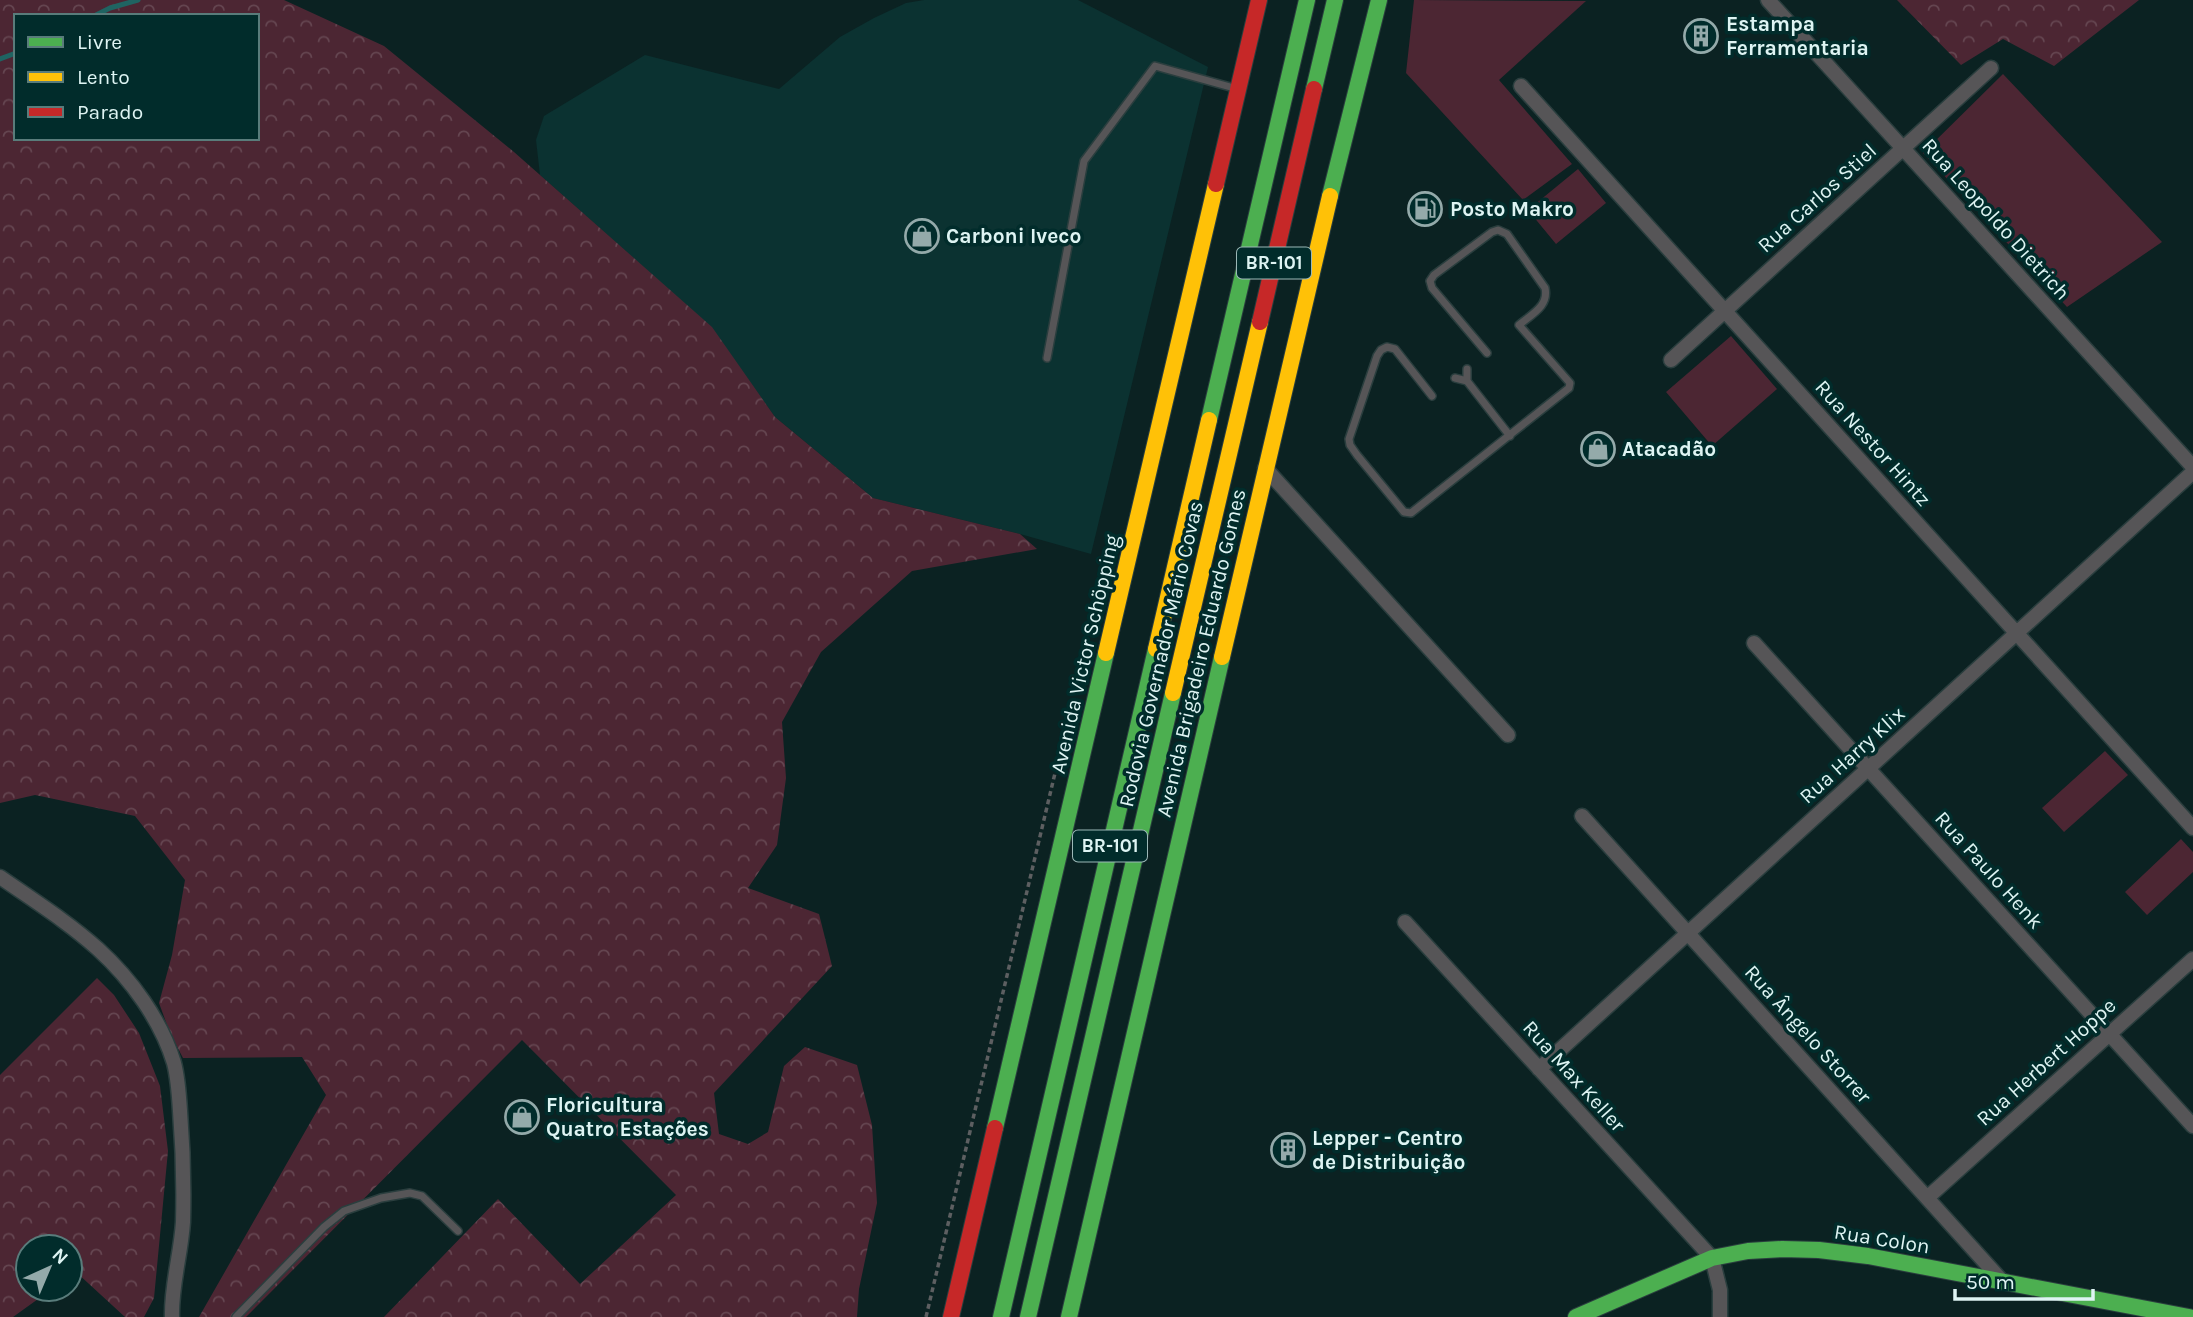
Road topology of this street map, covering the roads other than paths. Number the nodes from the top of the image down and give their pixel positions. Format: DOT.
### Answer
graph roads {
  1 [pos="1259,0"];
  2 [pos="1307,0"];
  3 [pos="1337,0"];
  4 [pos="1379,0"];
  5 [pos="1768,0"];
  6 [pos="1991,68"];
  7 [pos="1521,86"];
  8 [pos="1238,89"];
  9 [pos="1903,148"];
  10 [pos="1725,310"];
  11 [pos="1487,353"];
  12 [pos="1047,358"];
  13 [pos="1671,360"];
  14 [pos="1466,369"];
  15 [pos="1455,378"];
  16 [pos="1466,381"];
  17 [pos="1432,397"];
  18 [pos="1510,436"];
  19 [pos="2193,467"];
  20 [pos="1265,468"];
  21 [pos="2193,472"];
  22 [pos="2017,633"];
  23 [pos="1754,643"];
  24 [pos="1508,735"];
  25 [pos="1868,768"];
  26 [pos="1582,816"];
  27 [pos="2193,828"];
  28 [pos="0,877"];
  29 [pos="1405,922"];
  30 [pos="1688,933"];
  31 [pos="2193,958"];
  32 [pos="2109,1034"];
  33 [pos="1539,1069"];
  34 [pos="2193,1126"];
  35 [pos="1927,1198"];
  36 [pos="458,1231"];
  37 [pos="1712,1258"];
  38 [pos="2002,1281"];
  39 [pos="172,1317"];
  40 [pos="236,1317"];
  41 [pos="951,1317"];
  42 [pos="1001,1317"];
  43 [pos="1028,1317"];
  44 [pos="1069,1317"];
  45 [pos="1576,1317"];
  46 [pos="1720,1317"];
  47 [pos="2189,1317"];
  1 -- 8 [label="main road, Avenida Victor Schöpping"];
  2 -- 42 [label="main road, Rodovia Governador Mário Covas / BR-101"];
  3 -- 43 [label="main road, Rodovia Governador Mário Covas / BR-101"];
  4 -- 20 [label="main road, Avenida Brigadeiro Eduardo Gomes"];
  5 -- 9 [label="street, Rua Leopoldo Dietrich"];
  6 -- 9 [label="street, Rua Carlos Stiel"];
  7 -- 10 [label="street, Rua Nestor Hintz"];
  8 -- 12 [label="lane"];
  8 -- 41 [label="main road, Avenida Victor Schöpping"];
  9 -- 10 [label="street, Rua Carlos Stiel"];
  9 -- 19 [label="street, Rua Leopoldo Dietrich"];
  10 -- 13 [label="street, Rua Carlos Stiel"];
  10 -- 22 [label="street, Rua Nestor Hintz"];
  11 -- 18 [label="lane"];
  14 -- 16 [label="lane"];
  15 -- 16 [label="lane"];
  16 -- 18 [label="lane"];
  17 -- 18 [label="lane"];
  20 -- 24 [label="street"];
  20 -- 44 [label="main road, Avenida Brigadeiro Eduardo Gomes"];
  21 -- 22 [label="street, Rua Harry Klix"];
  22 -- 25 [label="street, Rua Harry Klix"];
  22 -- 27 [label="street, Rua Nestor Hintz"];
  23 -- 25 [label="street, Rua Paulo Henk"];
  25 -- 30 [label="street, Rua Harry Klix"];
  25 -- 32 [label="street, Rua Paulo Henk"];
  26 -- 30 [label="street, Rua Ângelo Storrer"];
  28 -- 39 [label="street"];
  29 -- 33 [label="street, Rua Max Keller"];
  30 -- 33 [label="street, Rua Harry Klix"];
  30 -- 35 [label="street, Rua Ângelo Storrer"];
  31 -- 32 [label="street, Rua Herbert Hoppe"];
  32 -- 34 [label="street, Rua Paulo Henk"];
  32 -- 35 [label="street, Rua Herbert Hoppe"];
  33 -- 37 [label="street, Rua Max Keller"];
  35 -- 38 [label="street, Rua Ângelo Storrer"];
  36 -- 40 [label="lane"];
  37 -- 38 [label="main road, Rua Colon"];
  37 -- 45 [label="main road, Rua Colon"];
  37 -- 46 [label="street"];
  38 -- 47 [label="main road, Rua Colon"];
}
